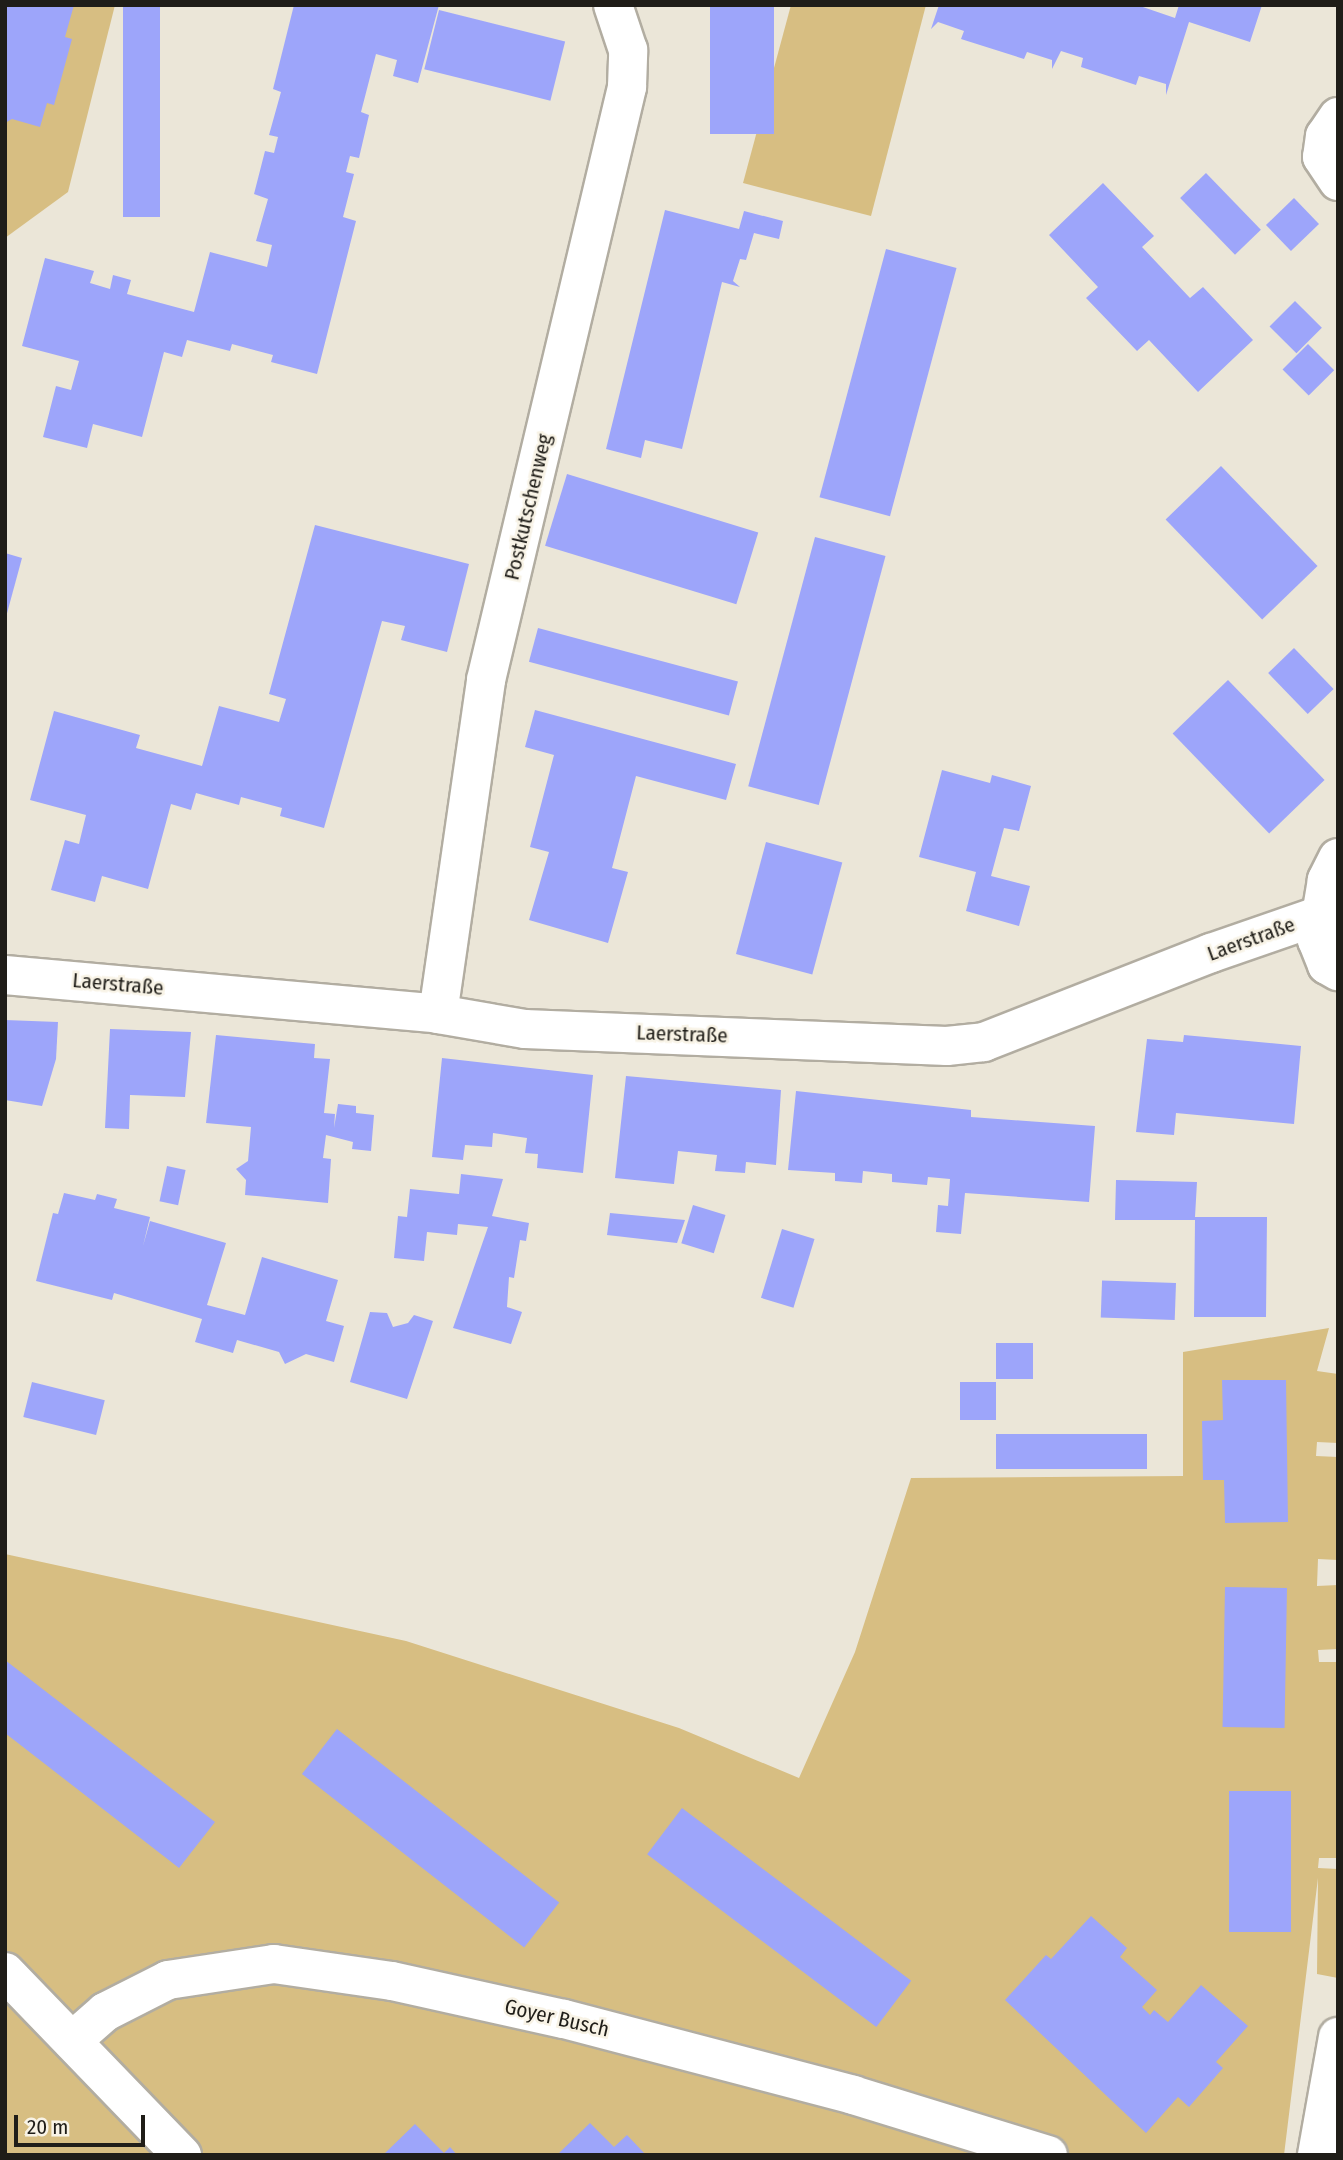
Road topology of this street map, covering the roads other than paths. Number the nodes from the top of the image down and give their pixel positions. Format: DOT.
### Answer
graph roads {
  1 [pos="613,5"];
  2 [pos="1338,117"];
  3 [pos="1338,181"];
  4 [pos="1338,858"];
  5 [pos="1328,912"];
  6 [pos="1338,971"];
  7 [pos="5,975"];
  8 [pos="438,1014"];
  9 [pos="5,1972"];
  10 [pos="1338,2037"];
  11 [pos="72,2041"];
  12 [pos="182,2155"];
  13 [pos="1048,2155"];
  14 [pos="1317,2155"];
  1 -- 8 [label="street, Postkutschenweg"];
  2 -- 3 [label="street"];
  4 -- 5 [label="street"];
  5 -- 6 [label="street"];
  5 -- 8 [label="street, Laerstraße"];
  7 -- 8 [label="street, Laerstraße"];
  9 -- 11 [label="street"];
  10 -- 14 [label="street"];
  11 -- 12 [label="street"];
  11 -- 13 [label="street, Goyer Busch"];
}
